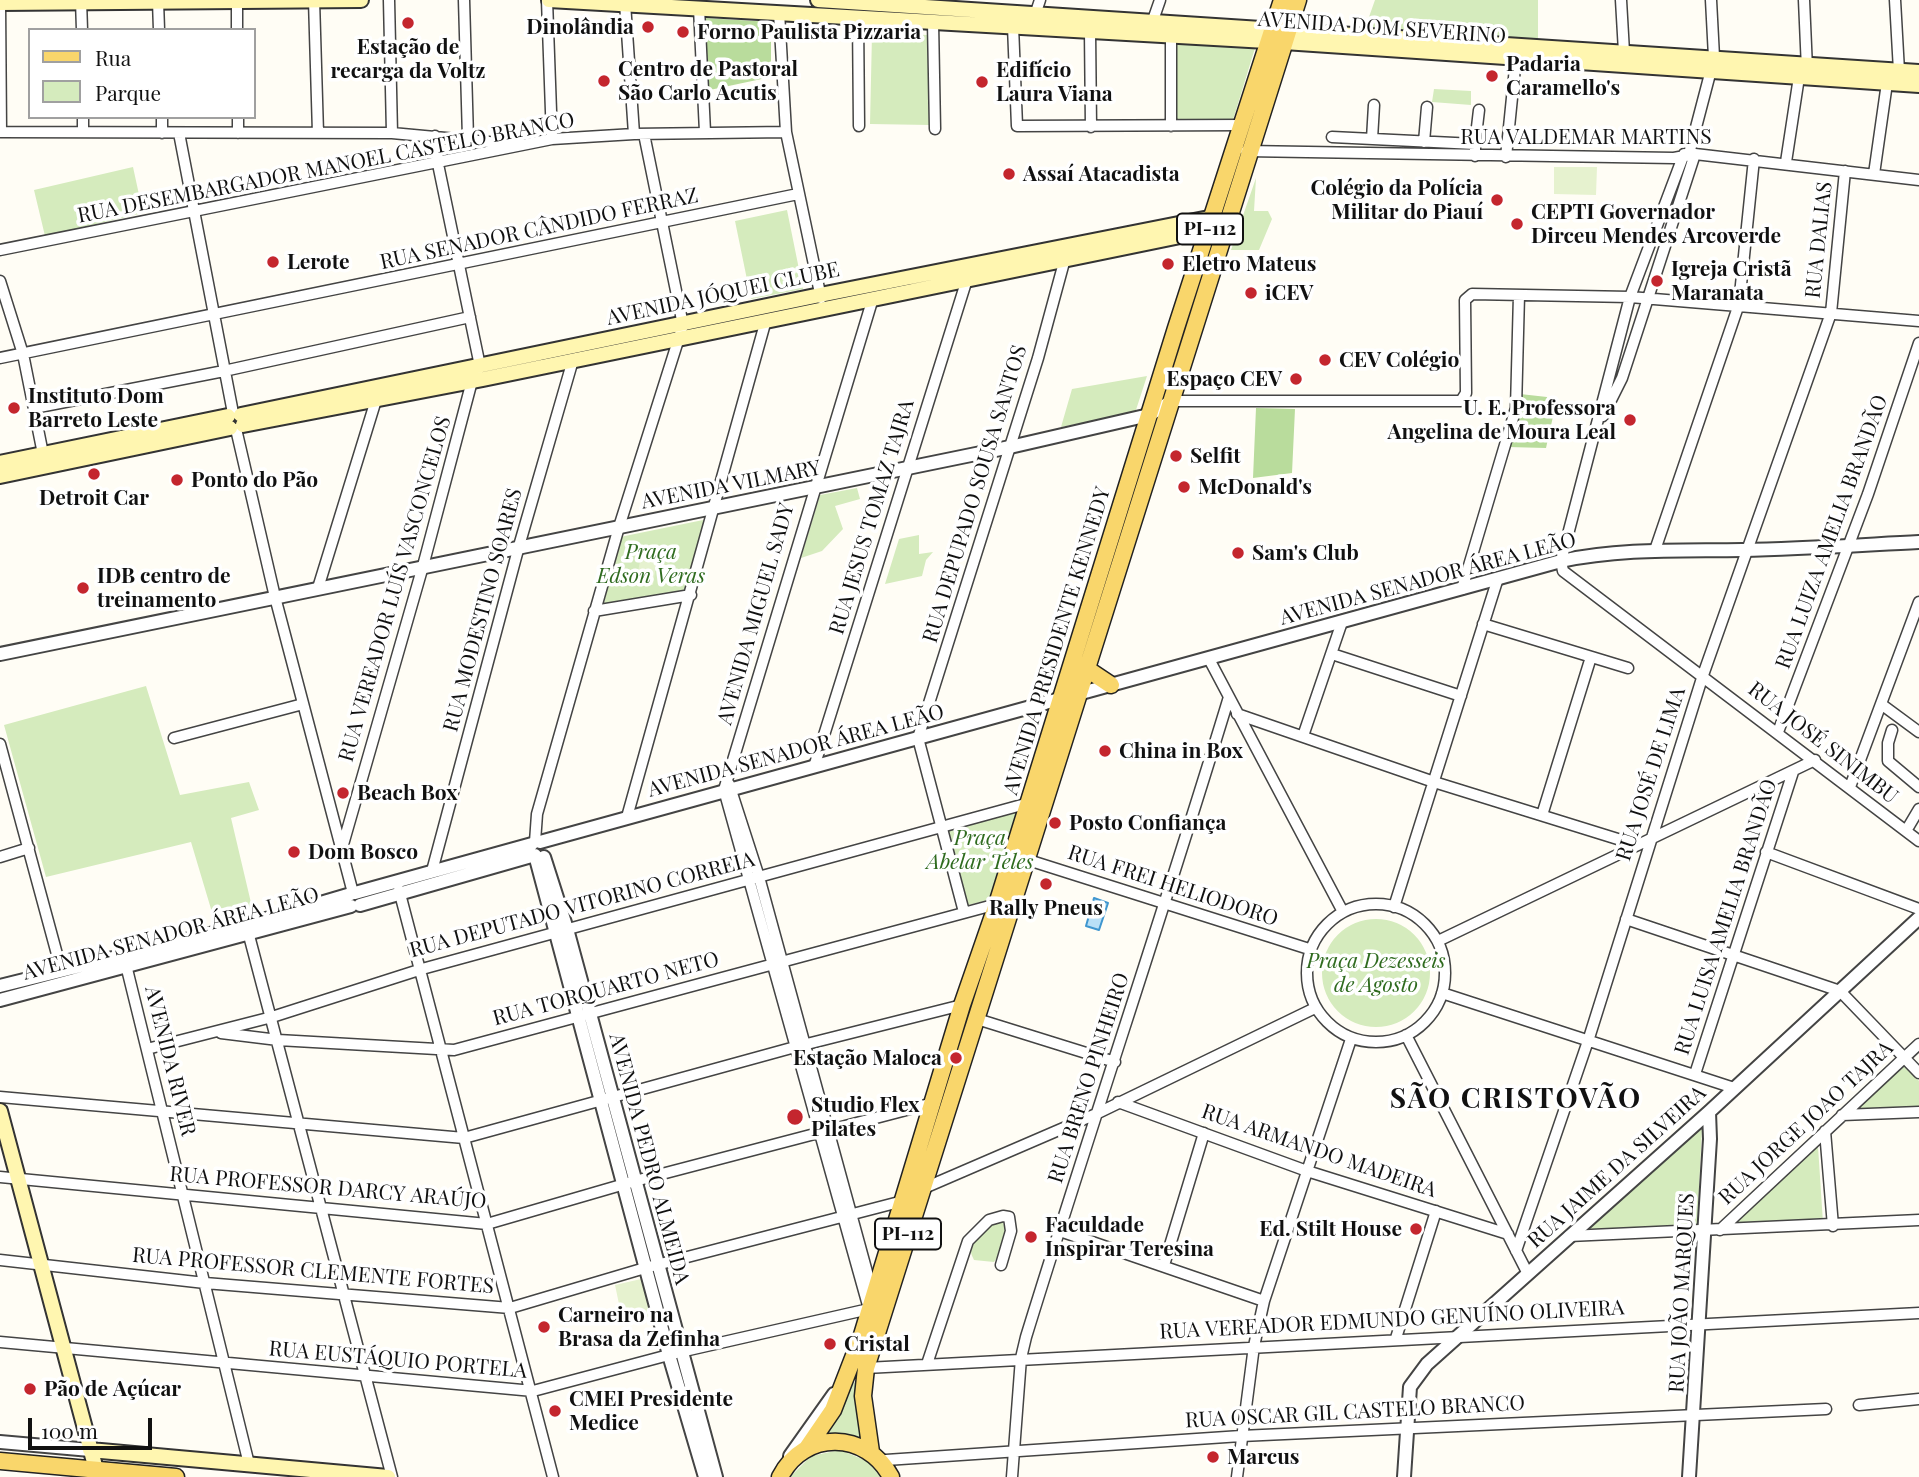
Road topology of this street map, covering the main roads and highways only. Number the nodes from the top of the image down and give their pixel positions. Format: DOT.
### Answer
graph roads {
  1 [pos="314,0"];
  2 [pos="361,0"];
  3 [pos="548,0"];
  4 [pos="818,0"];
  5 [pos="1282,0"];
  6 [pos="1297,0"];
  7 [pos="158,1"];
  8 [pos="237,1"];
  9 [pos="81,2"];
  10 [pos="0,3"];
  11 [pos="924,3"];
  12 [pos="1278,37"];
  13 [pos="1713,64"];
  14 [pos="1919,72"];
  15 [pos="1804,73"];
  16 [pos="1919,85"];
  17 [pos="1243,152"];
  18 [pos="1214,217"];
  19 [pos="1208,237"];
  20 [pos="1066,253"];
  21 [pos="968,273"];
  22 [pos="821,301"];
  23 [pos="680,332"];
  24 [pos="235,421"];
  25 [pos="44,460"];
  26 [pos="0,463"];
  27 [pos="0,475"];
  28 [pos="1087,669"];
  29 [pos="1111,685"];
  30 [pos="0,1111"];
  31 [pos="866,1421"];
  32 [pos="807,1448"];
  33 [pos="90,1450"];
  34 [pos="871,1452"];
  35 [pos="0,1461"];
  36 [pos="97,1473"];
  37 [pos="176,1477"];
  38 [pos="390,1477"];
  39 [pos="780,1477"];
  40 [pos="891,1477"];
  41 [pos="898,1477"];
  1 -- 2 [label="main road"];
  1 -- 8 [label="main road"];
  3 -- 12 [label="main road, AVENIDA DOM SEVERINO"];
  4 -- 11 [label="main road, AVENIDA DOM SEVERINO"];
  5 -- 12 [label="main road, AVENIDA PRESIDENTE KENNEDY / PI-112"];
  6 -- 12 [label="main road, PI-112"];
  7 -- 8 [label="main road"];
  7 -- 9 [label="main road"];
  9 -- 10 [label="main road"];
  11 -- 12 [label="main road, AVENIDA DOM SEVERINO"];
  12 -- 13 [label="main road, AVENIDA DOM SEVERINO"];
  12 -- 13 [label="main road, AVENIDA DOM SEVERINO"];
  12 -- 17 [label="main road, AVENIDA PRESIDENTE KENNEDY / PI-112"];
  12 -- 17 [label="main road, AVENIDA PRESIDENTE KENNEDY / PI-112"];
  13 -- 15 [label="main road, AVENIDA DOM SEVERINO"];
  14 -- 15 [label="main road, AVENIDA DOM SEVERINO"];
  15 -- 16 [label="main road, AVENIDA DOM SEVERINO"];
  17 -- 18 [label="main road, AVENIDA PRESIDENTE KENNEDY / PI-112"];
  17 -- 28 [label="main road, AVENIDA PRESIDENTE KENNEDY / PI-112"];
  18 -- 19 [label="main road, AVENIDA PRESIDENTE KENNEDY / PI-112"];
  18 -- 20 [label="main road, AVENIDA JÓQUEI CLUBE"];
  19 -- 20 [label="main road, AVENIDA JÓQUEI CLUBE"];
  19 -- 32 [label="main road, AVENIDA PRESIDENTE KENNEDY / PI-112"];
  20 -- 21 [label="main road, AVENIDA JÓQUEI CLUBE"];
  21 -- 22 [label="main road, AVENIDA JÓQUEI CLUBE"];
  21 -- 22 [label="main road, AVENIDA JÓQUEI CLUBE"];
  22 -- 23 [label="main road, AVENIDA JÓQUEI CLUBE"];
  22 -- 23 [label="main road, AVENIDA JÓQUEI CLUBE"];
  23 -- 24 [label="main road, AVENIDA JÓQUEI CLUBE"];
  23 -- 24 [label="main road, AVENIDA JÓQUEI CLUBE"];
  24 -- 25 [label="main road, AVENIDA JÓQUEI CLUBE"];
  25 -- 26 [label="main road, AVENIDA JÓQUEI CLUBE"];
  25 -- 27 [label="main road, AVENIDA JÓQUEI CLUBE"];
  28 -- 29 [label="main road"];
  28 -- 31 [label="main road, AVENIDA PRESIDENTE KENNEDY / PI-112"];
  30 -- 33 [label="main road"];
  31 -- 34 [label="main road, AVENIDA PRESIDENTE KENNEDY / PI-112"];
  31 -- 41 [label="main road"];
  32 -- 34 [label="main road"];
  32 -- 39 [label="main road, AVENIDA PRESIDENTE KENNEDY"];
  33 -- 36 [label="main road"];
  33 -- 38 [label="main road"];
  34 -- 40 [label="main road"];
  35 -- 36 [label="main road"];
  36 -- 37 [label="main road"];
}
